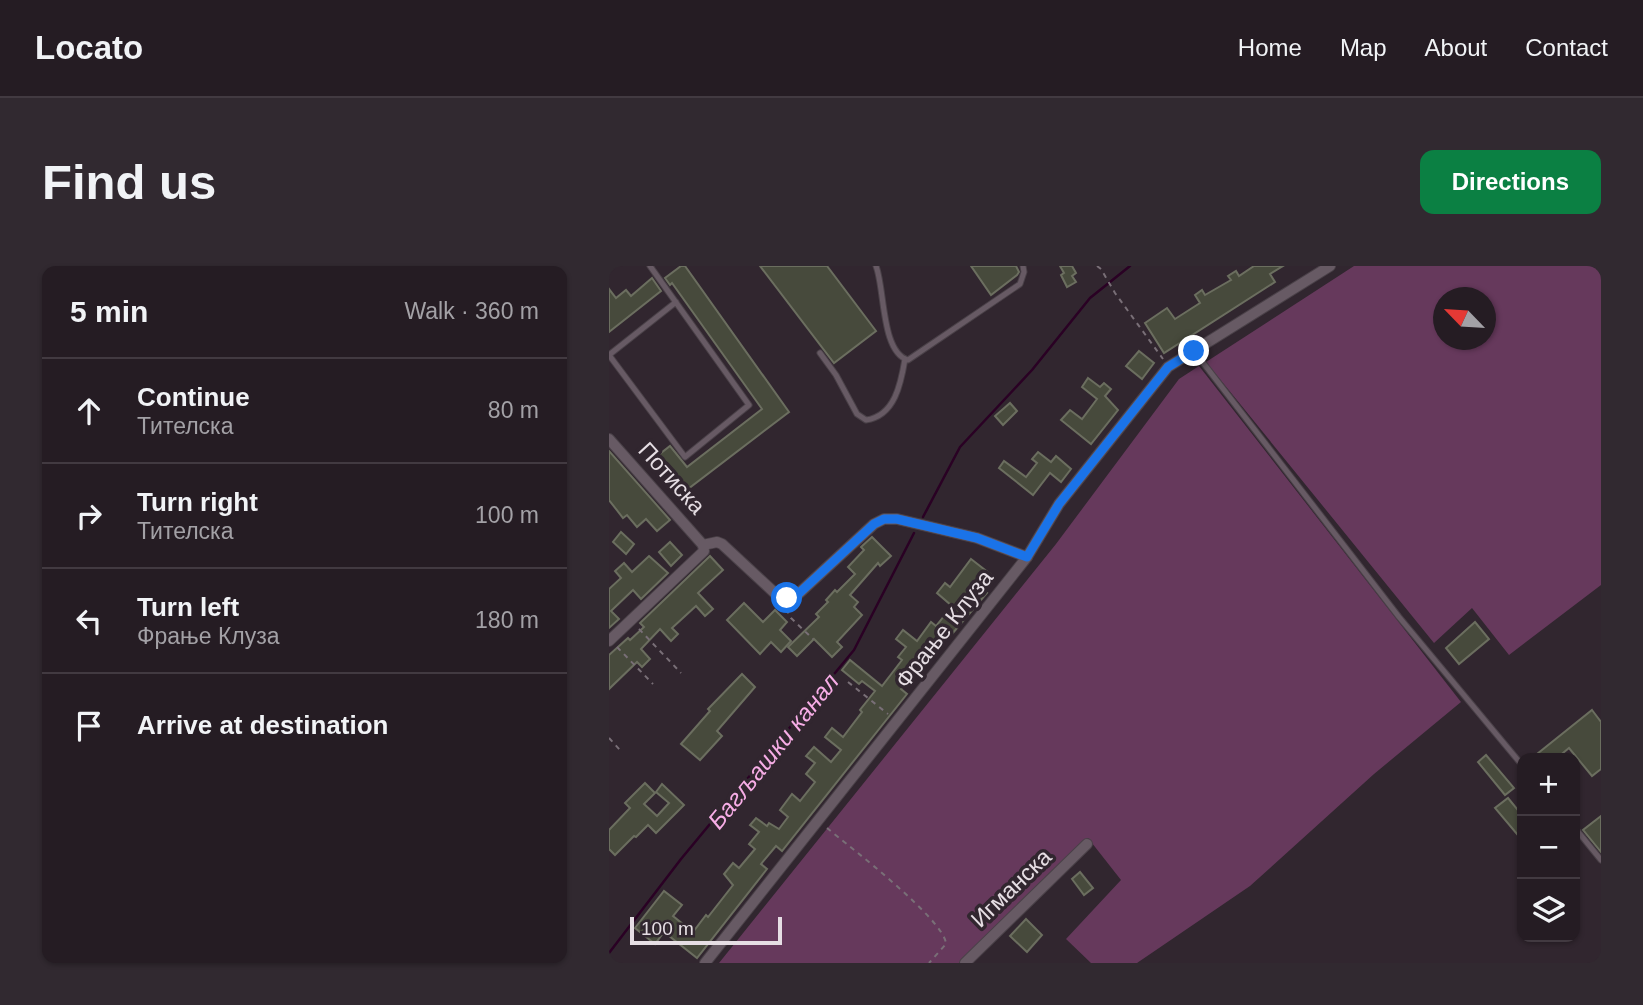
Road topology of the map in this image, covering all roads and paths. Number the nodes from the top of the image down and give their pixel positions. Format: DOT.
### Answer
graph roads {
  1 [pos="650,266"];
  2 [pos="876,266"];
  3 [pos="1023,266"];
  4 [pos="1097,266"];
  5 [pos="1330,266"];
  6 [pos="675,302"];
  7 [pos="1194,351"];
  8 [pos="820,353"];
  9 [pos="905,359"];
  10 [pos="1168,367"];
  11 [pos="609,439"];
  12 [pos="703,545"];
  13 [pos="1027,557"];
  14 [pos="778,596"];
  15 [pos="631,620"];
  16 [pos="813,639"];
  17 [pos="609,640"];
  18 [pos="681,673"];
  19 [pos="848,682"];
  20 [pos="653,684"];
  21 [pos="898,721"];
  22 [pos="609,738"];
  23 [pos="620,750"];
  24 [pos="1517,759"];
  25 [pos="818,821"];
  26 [pos="1580,834"];
  27 [pos="1087,844"];
  28 [pos="1601,860"];
  29 [pos="705,963"];
  30 [pos="929,963"];
  31 [pos="965,963"];
  1 -- 6 [label="lane"];
  2 -- 9 [label="lane"];
  3 -- 9 [label="lane"];
  4 -- 10 [label="path"];
  5 -- 7 [label="street, Фрање Клуза"];
  6 -- 6 [label="lane"];
  7 -- 10 [label="street, Фрање Клуза"];
  7 -- 24 [label="lane"];
  8 -- 9 [label="lane"];
  10 -- 13 [label="street, Фрање Клуза"];
  11 -- 12 [label="street, Потиска"];
  12 -- 14 [label="street"];
  12 -- 15 [label="street"];
  13 -- 14 [label="street"];
  13 -- 21 [label="street, Фрање Клуза"];
  14 -- 16 [label="path"];
  15 -- 17 [label="street"];
  15 -- 18 [label="path"];
  17 -- 20 [label="path"];
  19 -- 21 [label="path"];
  21 -- 25 [label="street, Фрање Клуза"];
  22 -- 23 [label="path"];
  25 -- 29 [label="street, Фрање Клуза"];
  25 -- 30 [label="path"];
  26 -- 28 [label="lane"];
  27 -- 31 [label="street, Игманска"];
}
